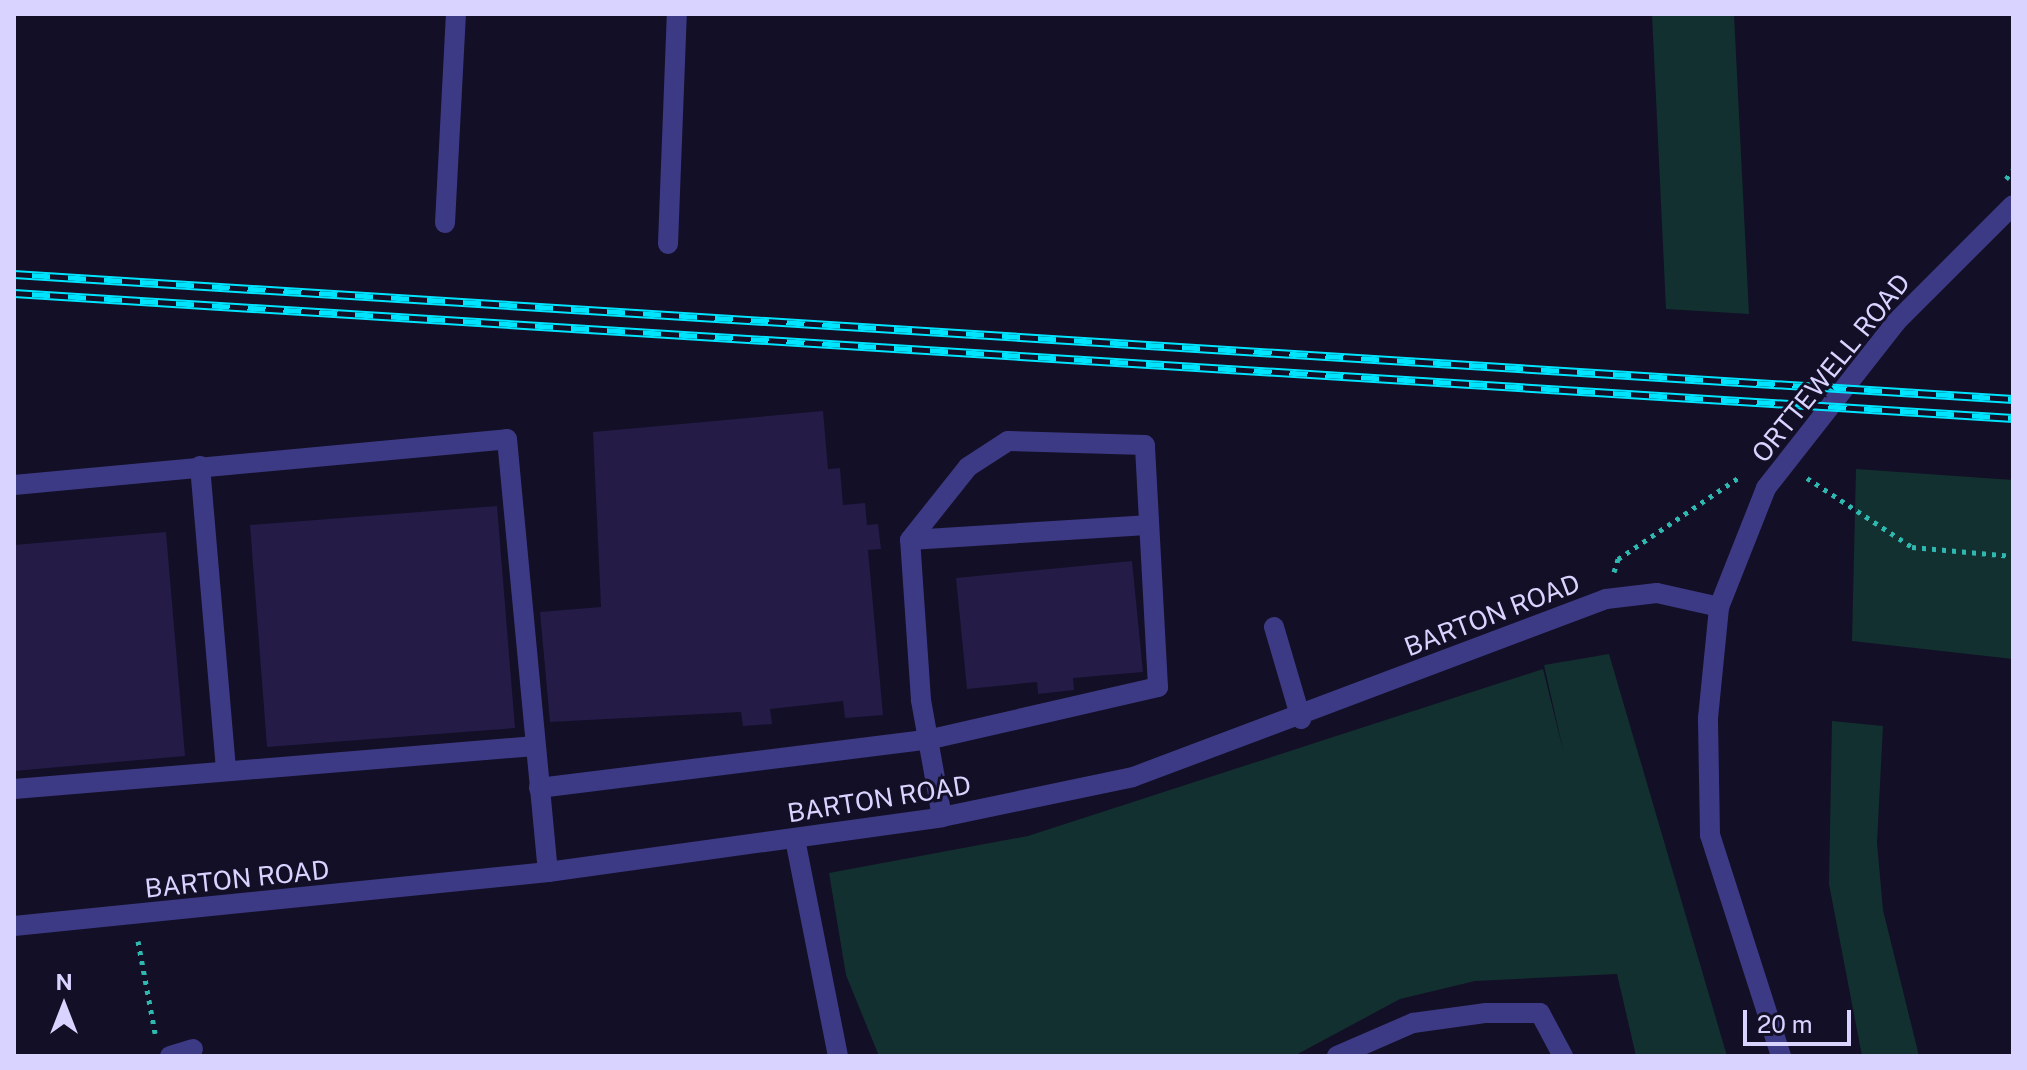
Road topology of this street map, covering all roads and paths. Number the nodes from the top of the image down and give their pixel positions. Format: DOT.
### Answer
graph roads {
  1 [pos="456,14"];
  2 [pos="677,14"];
  3 [pos="2013,205"];
  4 [pos="445,223"];
  5 [pos="668,244"];
  6 [pos="200,466"];
  7 [pos="1795,470"];
  8 [pos="14,485"];
  9 [pos="1147,525"];
  10 [pos="910,540"];
  11 [pos="2013,556"];
  12 [pos="1719,607"];
  13 [pos="1274,627"];
  14 [pos="1301,719"];
  15 [pos="927,740"];
  16 [pos="535,746"];
  17 [pos="226,770"];
  18 [pos="539,788"];
  19 [pos="14,789"];
  20 [pos="942,817"];
  21 [pos="795,839"];
  22 [pos="548,872"];
  23 [pos="135,916"];
  24 [pos="14,926"];
  25 [pos="163,1049"];
  26 [pos="193,1049"];
  27 [pos="838,1056"];
  28 [pos="1337,1056"];
  29 [pos="1563,1056"];
  30 [pos="1781,1056"];
  1 -- 4 [label="street"];
  2 -- 5 [label="street"];
  3 -- 12 [label="street, ORTTEWELL ROAD"];
  6 -- 8 [label="street"];
  6 -- 16 [label="street"];
  6 -- 17 [label="street"];
  7 -- 11 [label="path"];
  9 -- 10 [label="street"];
  9 -- 10 [label="street"];
  9 -- 15 [label="street"];
  10 -- 15 [label="street"];
  12 -- 14 [label="street, BARTON ROAD"];
  12 -- 30 [label="street, ORTTEWELL ROAD"];
  13 -- 14 [label="street"];
  14 -- 20 [label="street, BARTON ROAD"];
  15 -- 18 [label="street"];
  15 -- 20 [label="street"];
  16 -- 17 [label="street"];
  16 -- 18 [label="street"];
  17 -- 19 [label="street"];
  18 -- 22 [label="street"];
  20 -- 21 [label="street, BARTON ROAD"];
  21 -- 22 [label="street, BARTON ROAD"];
  21 -- 27 [label="street"];
  22 -- 23 [label="street, BARTON ROAD"];
  23 -- 24 [label="street, BARTON ROAD"];
  23 -- 25 [label="path"];
  25 -- 26 [label="street"];
  28 -- 29 [label="street"];
}
